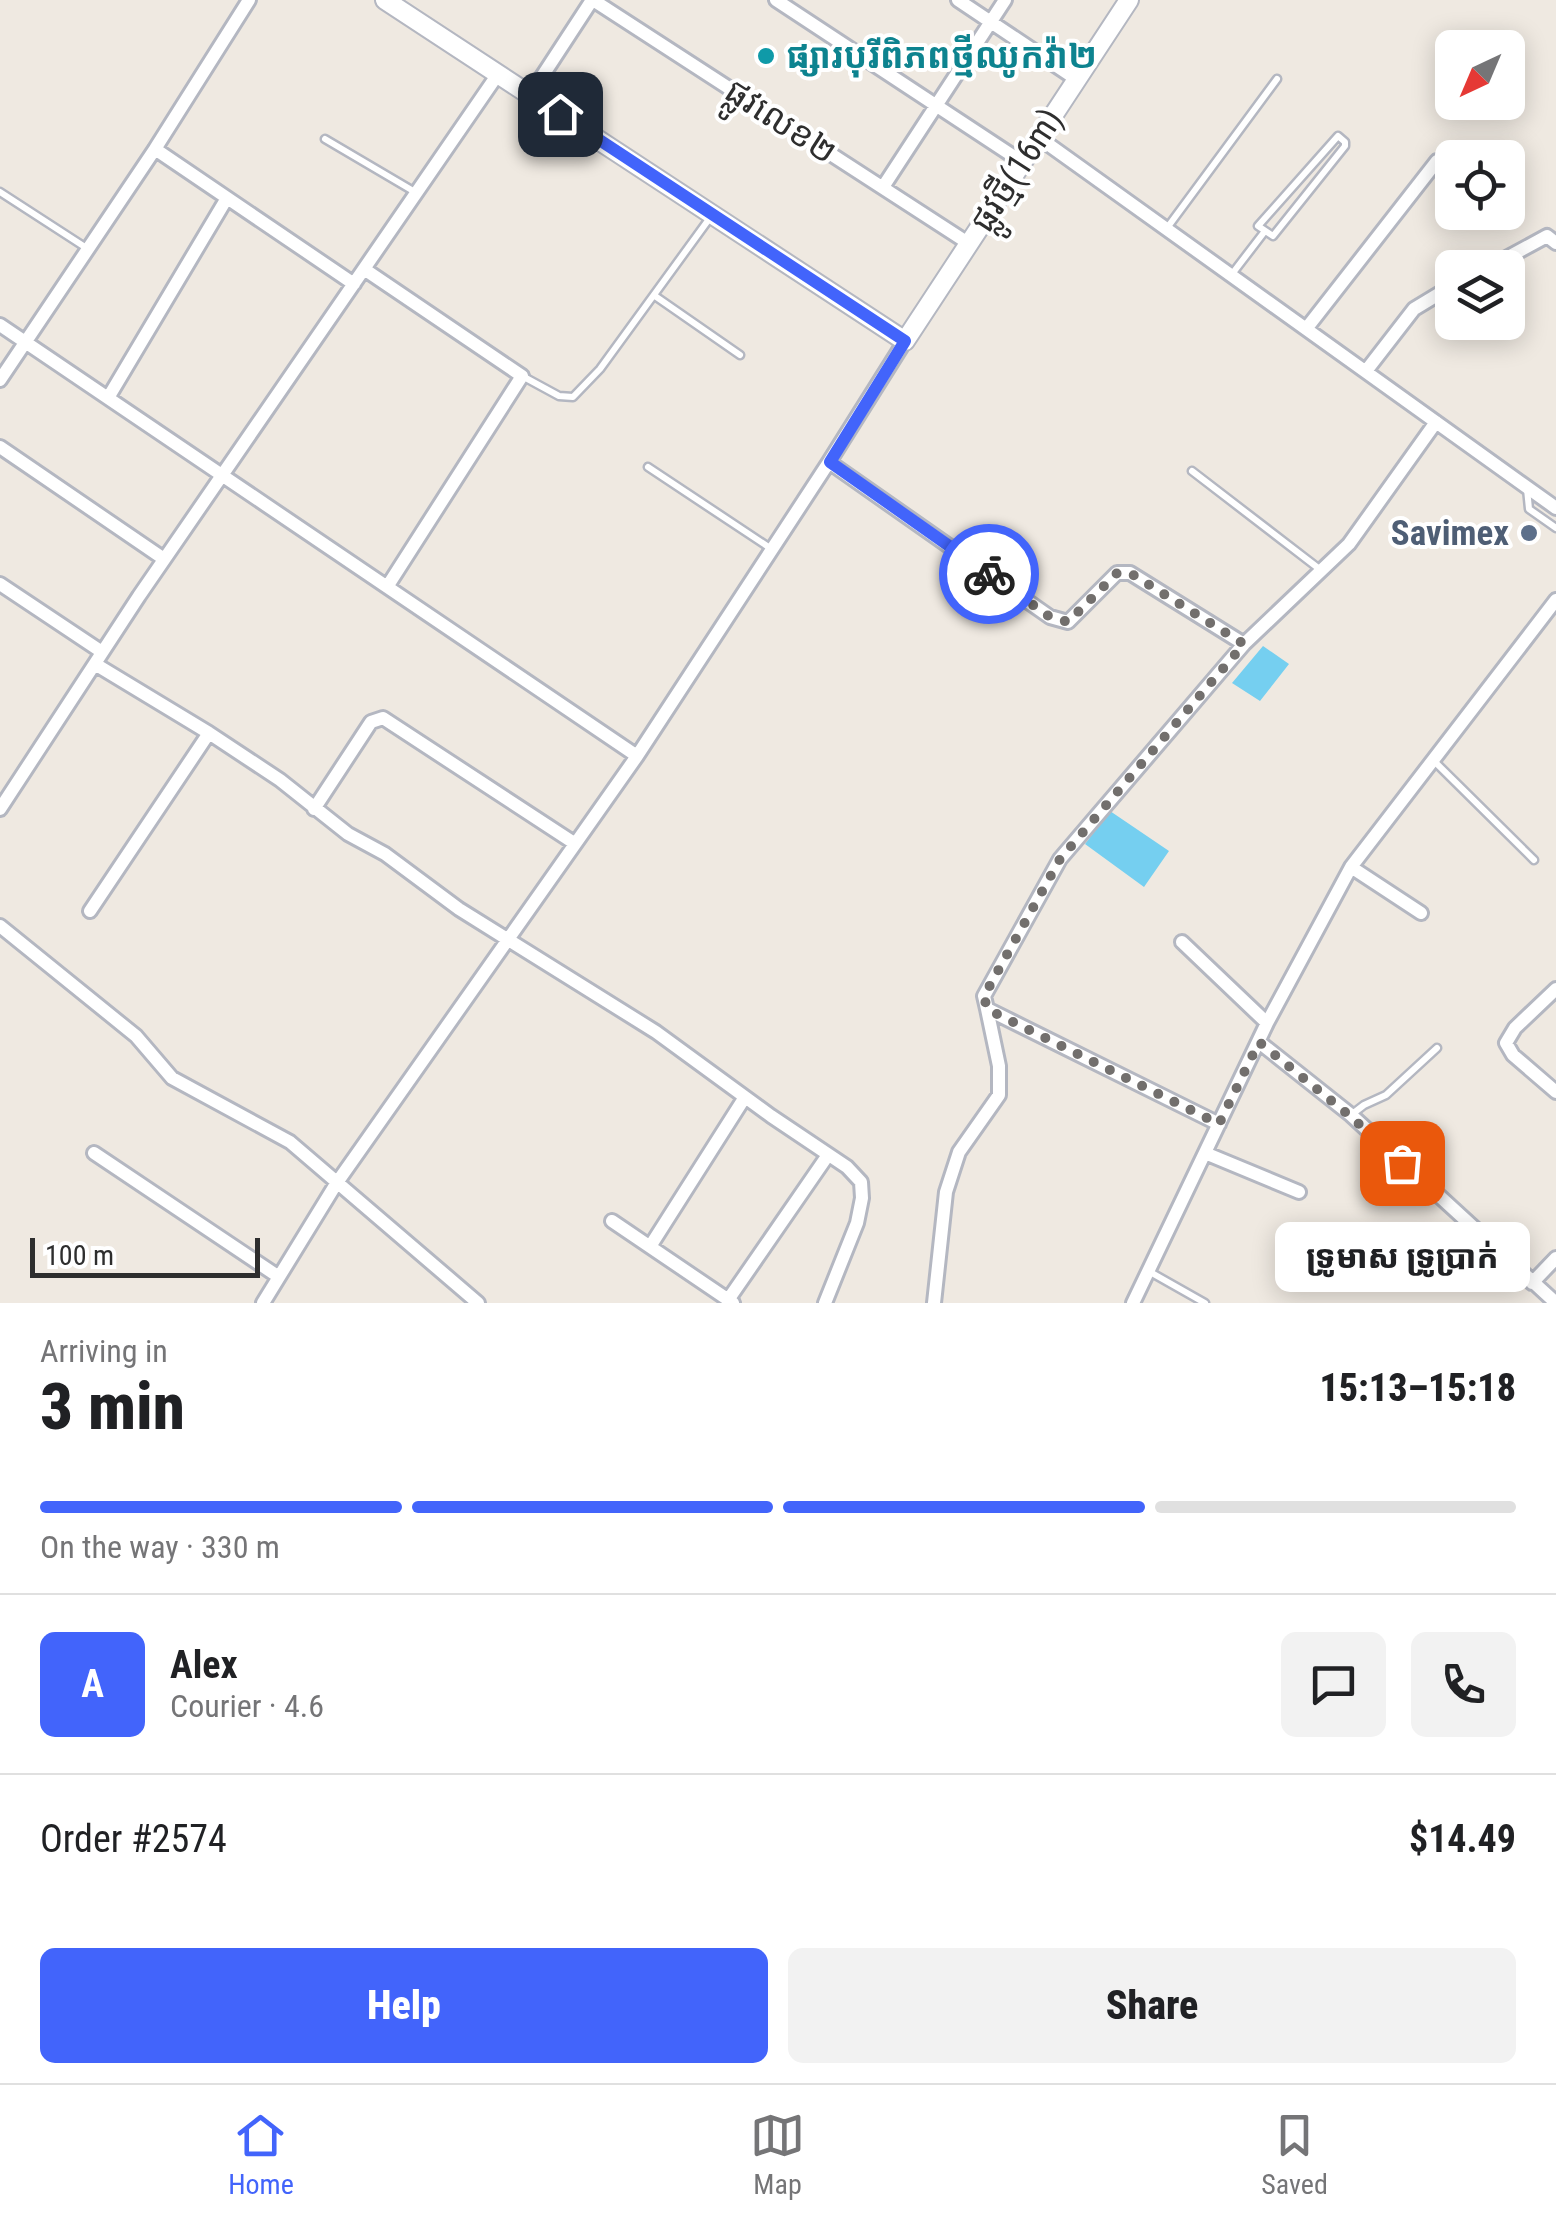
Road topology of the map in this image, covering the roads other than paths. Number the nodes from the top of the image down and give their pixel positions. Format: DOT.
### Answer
graph roads {
  1 [pos="249,0"];
  2 [pos="385,0"];
  3 [pos="592,0"];
  4 [pos="776,0"];
  5 [pos="958,0"];
  6 [pos="1005,0"];
  7 [pos="1129,0"];
  8 [pos="990,22"];
  9 [pos="498,74"];
  10 [pos="1076,79"];
  11 [pos="1277,79"];
  12 [pos="530,95"];
  13 [pos="936,105"];
  14 [pos="1038,136"];
  15 [pos="325,139"];
  16 [pos="155,149"];
  17 [pos="1022,162"];
  18 [pos="1435,165"];
  19 [pos="882,187"];
  20 [pos="0,192"];
  21 [pos="416,193"];
  22 [pos="227,198"];
  23 [pos="712,214"];
  24 [pos="1166,229"];
  25 [pos="1264,230"];
  26 [pos="1553,236"];
  27 [pos="968,243"];
  28 [pos="89,250"];
  29 [pos="1525,250"];
  30 [pos="364,269"];
  31 [pos="1231,275"];
  32 [pos="354,284"];
  33 [pos="655,296"];
  34 [pos="1435,296"];
  35 [pos="0,325"];
  36 [pos="1306,329"];
  37 [pos="905,341"];
  38 [pos="26,343"];
  39 [pos="740,355"];
  40 [pos="1366,372"];
  41 [pos="522,376"];
  42 [pos="0,380"];
  43 [pos="108,398"];
  44 [pos="1436,422"];
  45 [pos="0,447"];
  46 [pos="830,462"];
  47 [pos="648,467"];
  48 [pos="1192,471"];
  49 [pos="221,475"];
  50 [pos="1527,487"];
  51 [pos="1556,508"];
  52 [pos="1556,528"];
  53 [pos="771,549"];
  54 [pos="164,559"];
  55 [pos="1323,571"];
  56 [pos="0,584"];
  57 [pos="386,587"];
  58 [pos="1556,600"];
  59 [pos="1244,644"];
  60 [pos="99,658"];
  61 [pos="210,733"];
  62 [pos="637,756"];
  63 [pos="1432,758"];
  64 [pos="0,809"];
  65 [pos="314,809"];
  66 [pos="574,843"];
  67 [pos="1534,860"];
  68 [pos="1351,867"];
  69 [pos="90,911"];
  70 [pos="1421,913"];
  71 [pos="0,926"];
  72 [pos="508,937"];
  73 [pos="1182,942"];
  74 [pos="1556,989"];
  75 [pos="987,1009"];
  76 [pos="1267,1023"];
  77 [pos="1259,1042"];
  78 [pos="1436,1048"];
  79 [pos="1556,1092"];
  80 [pos="745,1097"];
  81 [pos="1350,1116"];
  82 [pos="1219,1124"];
  83 [pos="94,1153"];
  84 [pos="1205,1153"];
  85 [pos="828,1155"];
  86 [pos="336,1184"];
  87 [pos="1300,1192"];
  88 [pos="612,1221"];
  89 [pos="650,1246"];
  90 [pos="1556,1258"];
  91 [pos="1148,1271"];
  92 [pos="279,1277"];
  93 [pos="1532,1282"];
  94 [pos="730,1301"];
  95 [pos="263,1303"];
  96 [pos="478,1303"];
  97 [pos="825,1303"];
  98 [pos="934,1303"];
  99 [pos="1134,1303"];
  100 [pos="1205,1303"];
  101 [pos="1556,1303"];
  1 -- 16 [label="street"];
  2 -- 9 [label="street"];
  3 -- 12 [label="street"];
  3 -- 19 [label="street, ផ្លូវលេខ២"];
  4 -- 13 [label="street"];
  5 -- 8 [label="street"];
  6 -- 8 [label="street"];
  7 -- 10 [label="street, ផ្លូវថ្មី(16m)"];
  8 -- 10 [label="street"];
  8 -- 13 [label="street"];
  9 -- 12 [label="street"];
  9 -- 21 [label="street"];
  10 -- 14 [label="street, ផ្លូវថ្មី(16m)"];
  11 -- 24 [label="lane"];
  12 -- 23 [label="street"];
  13 -- 17 [label="street"];
  13 -- 19 [label="street"];
  14 -- 17 [label="street, ផ្លូវថ្មី(16m)"];
  14 -- 24 [label="street"];
  15 -- 21 [label="lane"];
  16 -- 22 [label="street"];
  16 -- 28 [label="street"];
  17 -- 27 [label="street, ផ្លូវថ្មី(16m)"];
  18 -- 36 [label="street"];
  19 -- 27 [label="street, ផ្លូវលេខ២"];
  20 -- 28 [label="lane"];
  21 -- 30 [label="street"];
  22 -- 32 [label="street"];
  22 -- 43 [label="street"];
  23 -- 33 [label="lane"];
  23 -- 37 [label="street"];
  24 -- 31 [label="street"];
  25 -- 25 [label="lane"];
  25 -- 31 [label="lane"];
  26 -- 29 [label="street"];
  27 -- 37 [label="street, ផ្លូវថ្មី(16m)"];
  28 -- 38 [label="street"];
  30 -- 32 [label="street"];
  30 -- 41 [label="street"];
  31 -- 36 [label="street"];
  32 -- 49 [label="street"];
  33 -- 39 [label="lane"];
  33 -- 41 [label="lane"];
  34 -- 40 [label="street"];
  35 -- 38 [label="street"];
  36 -- 40 [label="street"];
  37 -- 46 [label="street"];
  38 -- 42 [label="street"];
  38 -- 43 [label="street"];
  40 -- 44 [label="street"];
  41 -- 57 [label="street"];
  43 -- 49 [label="street"];
  44 -- 50 [label="street"];
  44 -- 55 [label="street"];
  45 -- 54 [label="street"];
  46 -- 53 [label="street"];
  46 -- 59 [label="street"];
  47 -- 53 [label="lane"];
  48 -- 55 [label="lane"];
  49 -- 54 [label="street"];
  49 -- 57 [label="street"];
  50 -- 51 [label="street"];
  50 -- 52 [label="lane"];
  53 -- 62 [label="street"];
  54 -- 60 [label="street"];
  55 -- 59 [label="street"];
  56 -- 60 [label="street"];
  57 -- 62 [label="street"];
  58 -- 63 [label="street"];
  59 -- 75 [label="street"];
  60 -- 61 [label="street"];
  60 -- 64 [label="street"];
  61 -- 65 [label="street"];
  61 -- 69 [label="street"];
  62 -- 66 [label="street"];
  63 -- 67 [label="lane"];
  63 -- 68 [label="street"];
  65 -- 66 [label="street"];
  65 -- 72 [label="street"];
  66 -- 72 [label="street"];
  68 -- 70 [label="street"];
  68 -- 76 [label="street"];
  71 -- 86 [label="street"];
  72 -- 80 [label="street"];
  72 -- 86 [label="street"];
  73 -- 76 [label="street"];
  74 -- 79 [label="street"];
  75 -- 82 [label="street"];
  75 -- 98 [label="street"];
  76 -- 77 [label="street"];
  77 -- 81 [label="street"];
  77 -- 82 [label="street"];
  78 -- 81 [label="lane"];
  80 -- 85 [label="street"];
  80 -- 89 [label="street"];
  81 -- 93 [label="street"];
  82 -- 84 [label="street"];
  83 -- 92 [label="street"];
  84 -- 87 [label="street"];
  84 -- 91 [label="street"];
  85 -- 94 [label="street"];
  85 -- 97 [label="street"];
  86 -- 92 [label="street"];
  86 -- 96 [label="street"];
  88 -- 89 [label="street"];
  89 -- 94 [label="street"];
  90 -- 93 [label="street"];
  91 -- 99 [label="street"];
  91 -- 100 [label="lane"];
  92 -- 95 [label="street"];
  93 -- 101 [label="street"];
}
